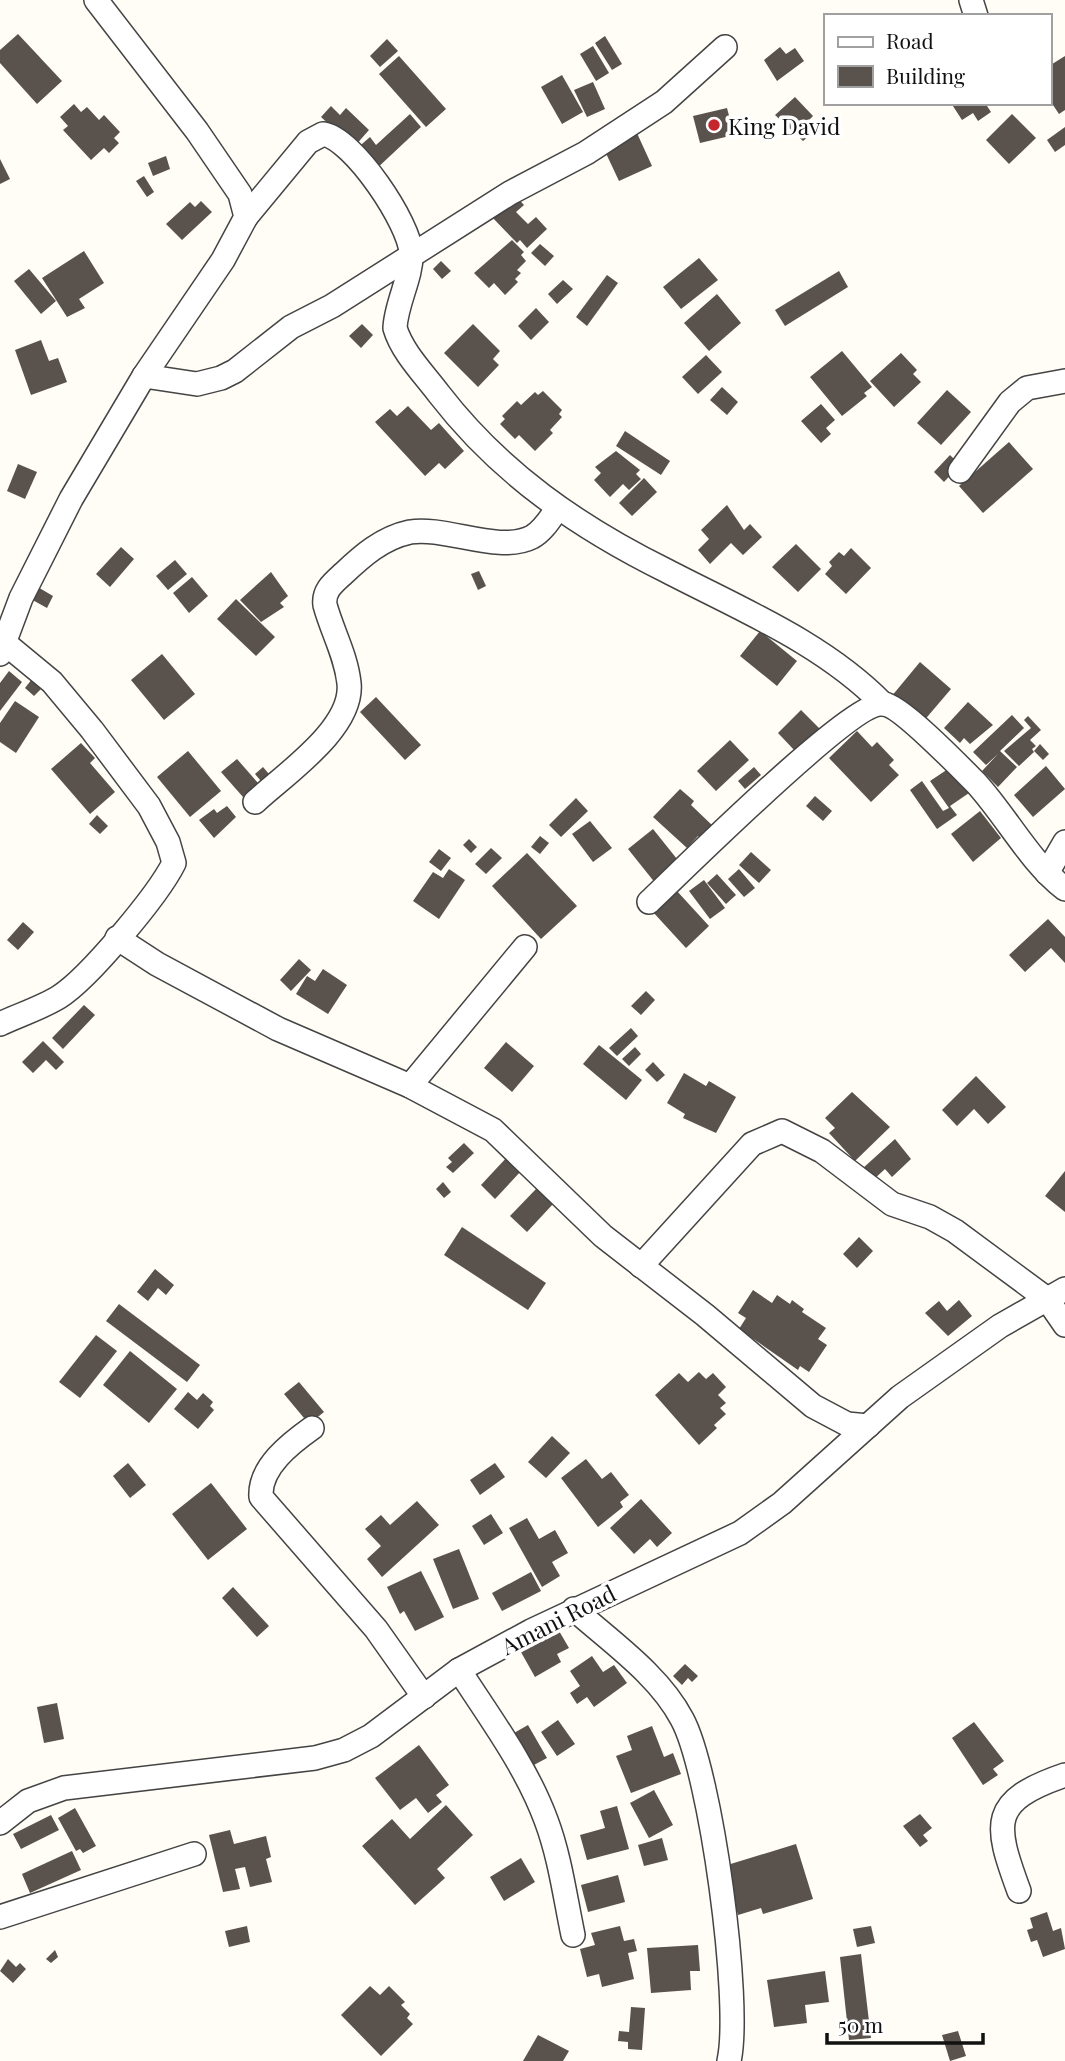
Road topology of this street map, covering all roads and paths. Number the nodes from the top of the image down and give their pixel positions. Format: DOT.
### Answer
graph roads {
  1 [pos="96,0"];
  2 [pos="725,47"];
  3 [pos="246,217"];
  4 [pos="402,225"];
  5 [pos="447,234"];
  6 [pos="411,255"];
  7 [pos="144,376"];
  8 [pos="1065,380"];
  9 [pos="960,471"];
  10 [pos="557,509"];
  11 [pos="3,649"];
  12 [pos="883,704"];
  13 [pos="255,802"];
  14 [pos="1065,842"];
  15 [pos="1047,873"];
  16 [pos="1065,889"];
  17 [pos="649,902"];
  18 [pos="117,937"];
  19 [pos="525,947"];
  20 [pos="0,1024"];
  21 [pos="410,1086"];
  22 [pos="641,1266"];
  23 [pos="1056,1294"];
  24 [pos="1065,1325"];
  25 [pos="868,1426"];
  26 [pos="312,1428"];
  27 [pos="574,1609"];
  28 [pos="459,1670"];
  29 [pos="424,1697"];
  30 [pos="1065,1775"];
  31 [pos="0,1823"];
  32 [pos="194,1854"];
  33 [pos="1019,1891"];
  34 [pos="0,1917"];
  35 [pos="573,1935"];
  36 [pos="729,2061"];
  1 -- 3 [label="street"];
  2 -- 5 [label="street"];
  3 -- 4 [label="street"];
  3 -- 7 [label="street"];
  4 -- 5 [label="street"];
  4 -- 6 [label="street"];
  5 -- 6 [label="street"];
  6 -- 7 [label="street"];
  6 -- 10 [label="street"];
  7 -- 11 [label="street"];
  8 -- 9 [label="street"];
  10 -- 12 [label="street"];
  10 -- 13 [label="street"];
  11 -- 18 [label="street"];
  12 -- 15 [label="street"];
  12 -- 17 [label="street"];
  14 -- 15 [label="street"];
  15 -- 16 [label="street"];
  18 -- 20 [label="street"];
  18 -- 21 [label="street"];
  19 -- 21 [label="street"];
  21 -- 22 [label="street"];
  22 -- 23 [label="street"];
  22 -- 25 [label="street"];
  23 -- 24 [label="street"];
  23 -- 25 [label="street, Amani Road"];
  25 -- 27 [label="street, Amani Road"];
  26 -- 29 [label="street"];
  27 -- 28 [label="street, Amani Road"];
  27 -- 36 [label="street"];
  28 -- 29 [label="street, Amani Road"];
  28 -- 35 [label="street"];
  29 -- 31 [label="street, Amani Road"];
  30 -- 33 [label="street"];
  32 -- 34 [label="street"];
}
